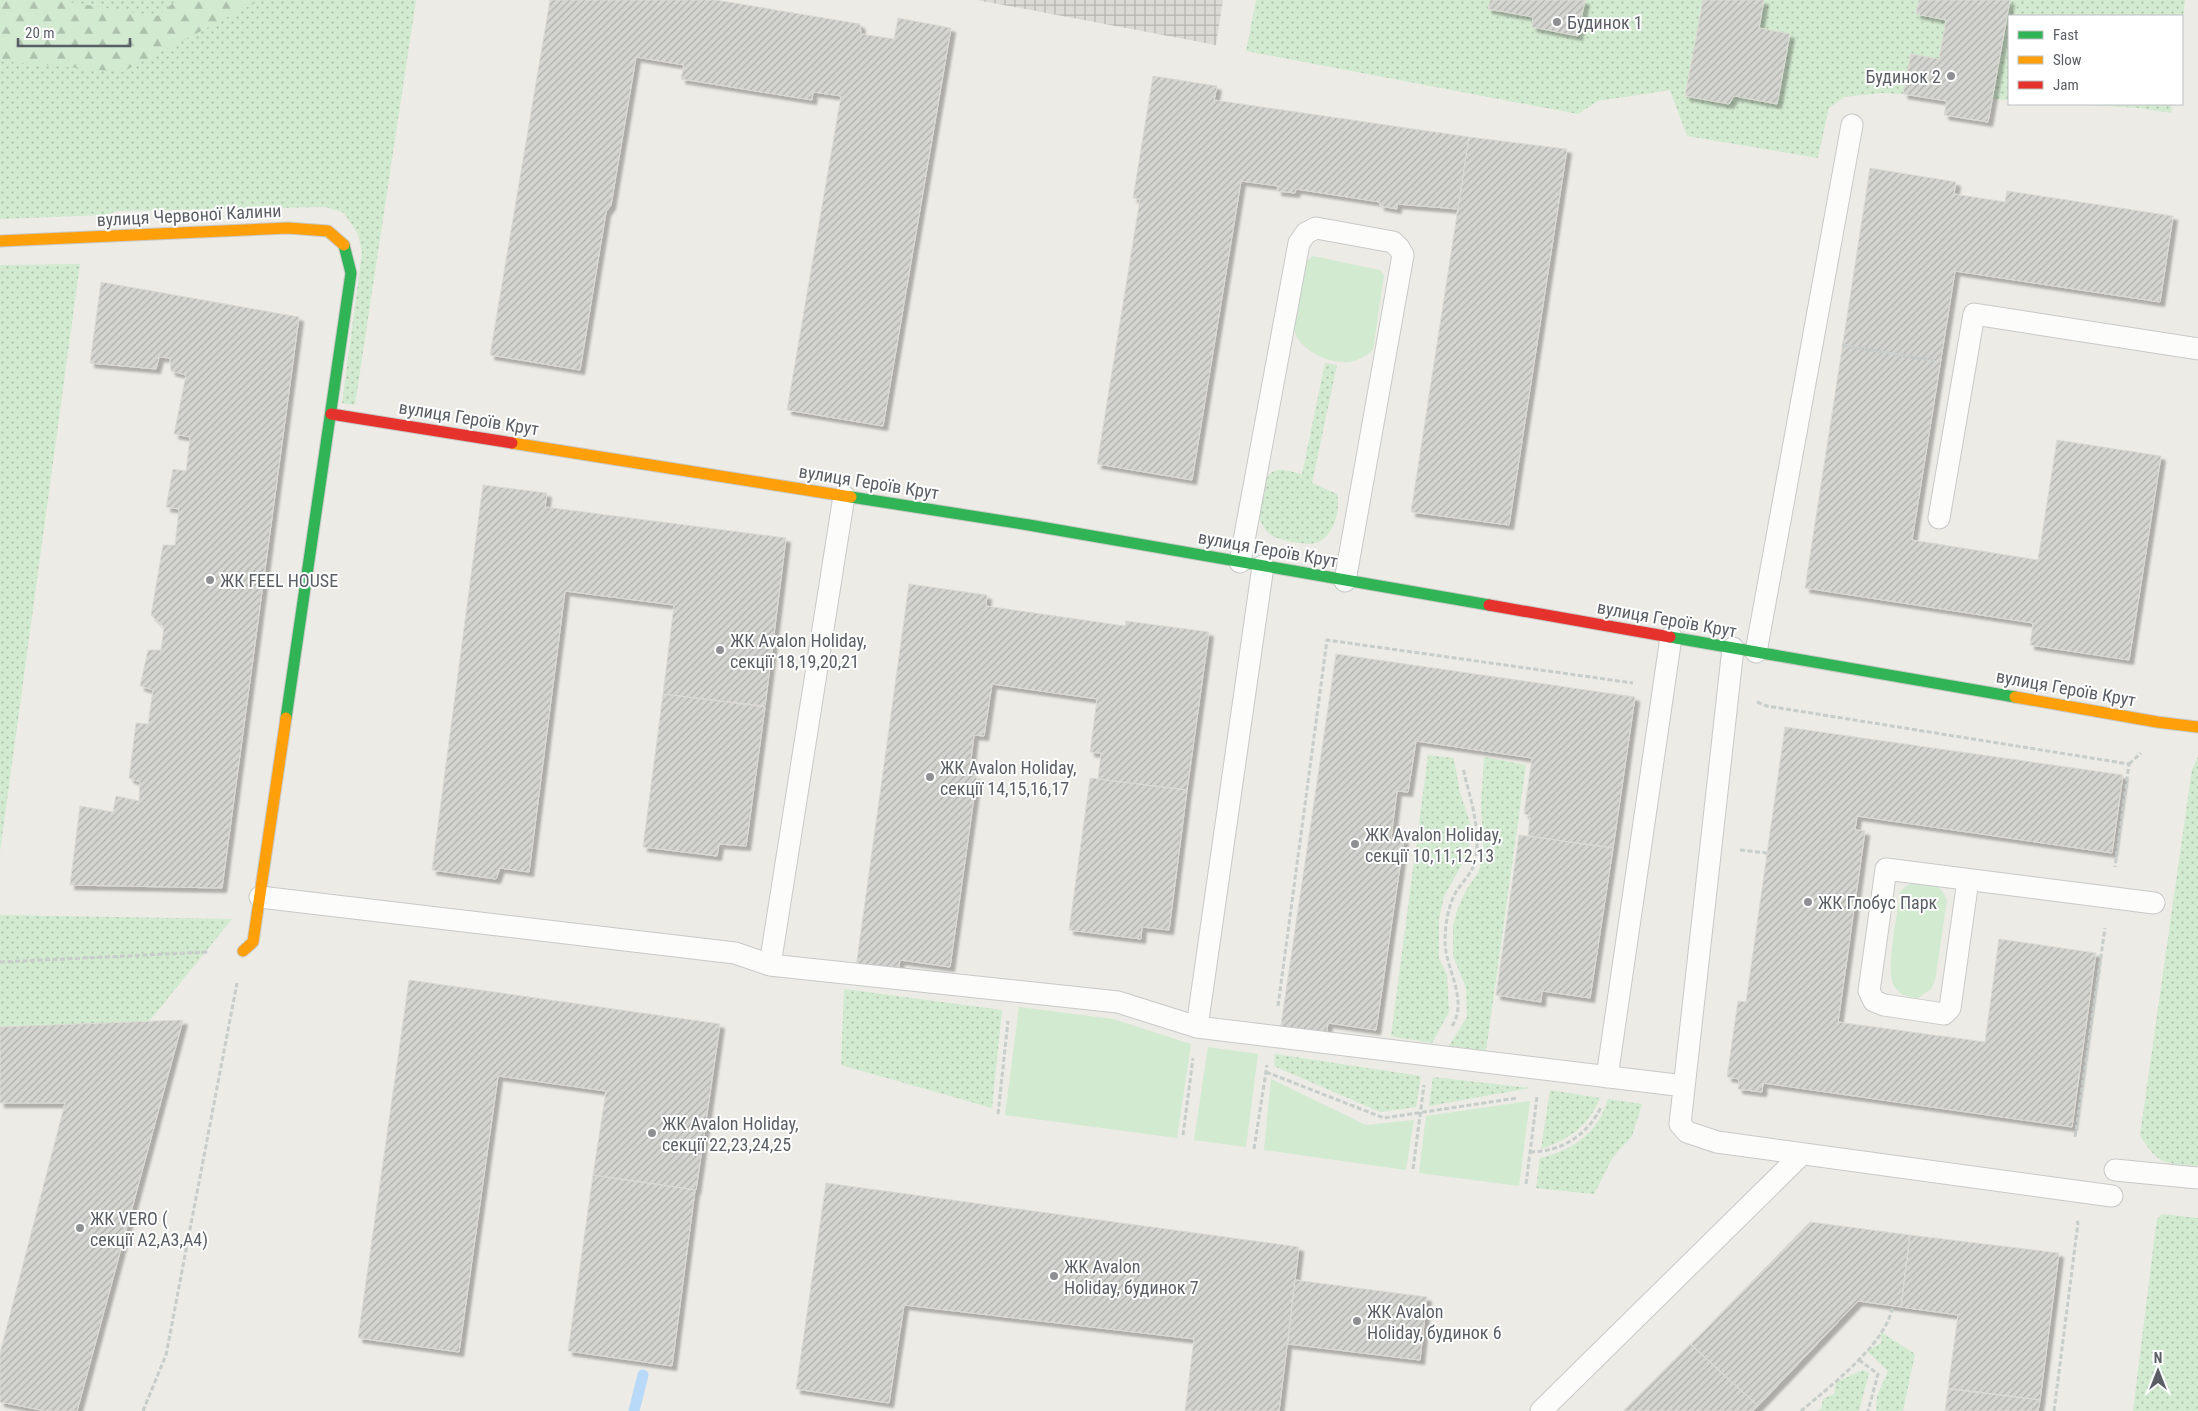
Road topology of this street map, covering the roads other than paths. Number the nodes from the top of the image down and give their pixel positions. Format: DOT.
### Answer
graph roads {
  1 [pos="1852,125"];
  2 [pos="0,241"];
  3 [pos="2198,349"];
  4 [pos="331,414"];
  5 [pos="844,496"];
  6 [pos="1939,518"];
  7 [pos="1240,562"];
  8 [pos="1263,566"];
  9 [pos="1345,581"];
  10 [pos="1671,637"];
  11 [pos="1733,648"];
  12 [pos="1756,652"];
  13 [pos="2198,727"];
  14 [pos="1968,880"];
  15 [pos="260,897"];
  16 [pos="2154,903"];
  17 [pos="243,951"];
  18 [pos="770,965"];
  19 [pos="1197,1027"];
  20 [pos="1607,1077"];
  21 [pos="1684,1086"];
  22 [pos="1802,1154"];
  23 [pos="2115,1170"];
  24 [pos="2198,1178"];
  25 [pos="2112,1196"];
  26 [pos="1541,1411"];
  1 -- 12 [label="lane"];
  2 -- 4 [label="street, вулиця Червоної Калини"];
  3 -- 6 [label="lane"];
  4 -- 5 [label="street, вулиця Героїв Крут"];
  4 -- 15 [label="street, вулиця Червоної Калини"];
  5 -- 7 [label="street, вулиця Героїв Крут"];
  5 -- 18 [label="lane"];
  7 -- 8 [label="street, вулиця Героїв Крут"];
  7 -- 9 [label="lane"];
  8 -- 9 [label="street, вулиця Героїв Крут"];
  8 -- 19 [label="lane"];
  9 -- 10 [label="street, вулиця Героїв Крут"];
  10 -- 11 [label="street, вулиця Героїв Крут"];
  10 -- 20 [label="lane"];
  11 -- 12 [label="street, вулиця Героїв Крут"];
  11 -- 21 [label="lane"];
  12 -- 13 [label="street, вулиця Героїв Крут"];
  14 -- 14 [label="lane"];
  14 -- 16 [label="lane"];
  15 -- 17 [label="street, вулиця Червоної Калини"];
  15 -- 18 [label="lane"];
  18 -- 19 [label="lane"];
  19 -- 20 [label="lane"];
  20 -- 21 [label="lane"];
  21 -- 22 [label="lane"];
  22 -- 25 [label="lane"];
  22 -- 26 [label="lane"];
  23 -- 24 [label="lane"];
}
